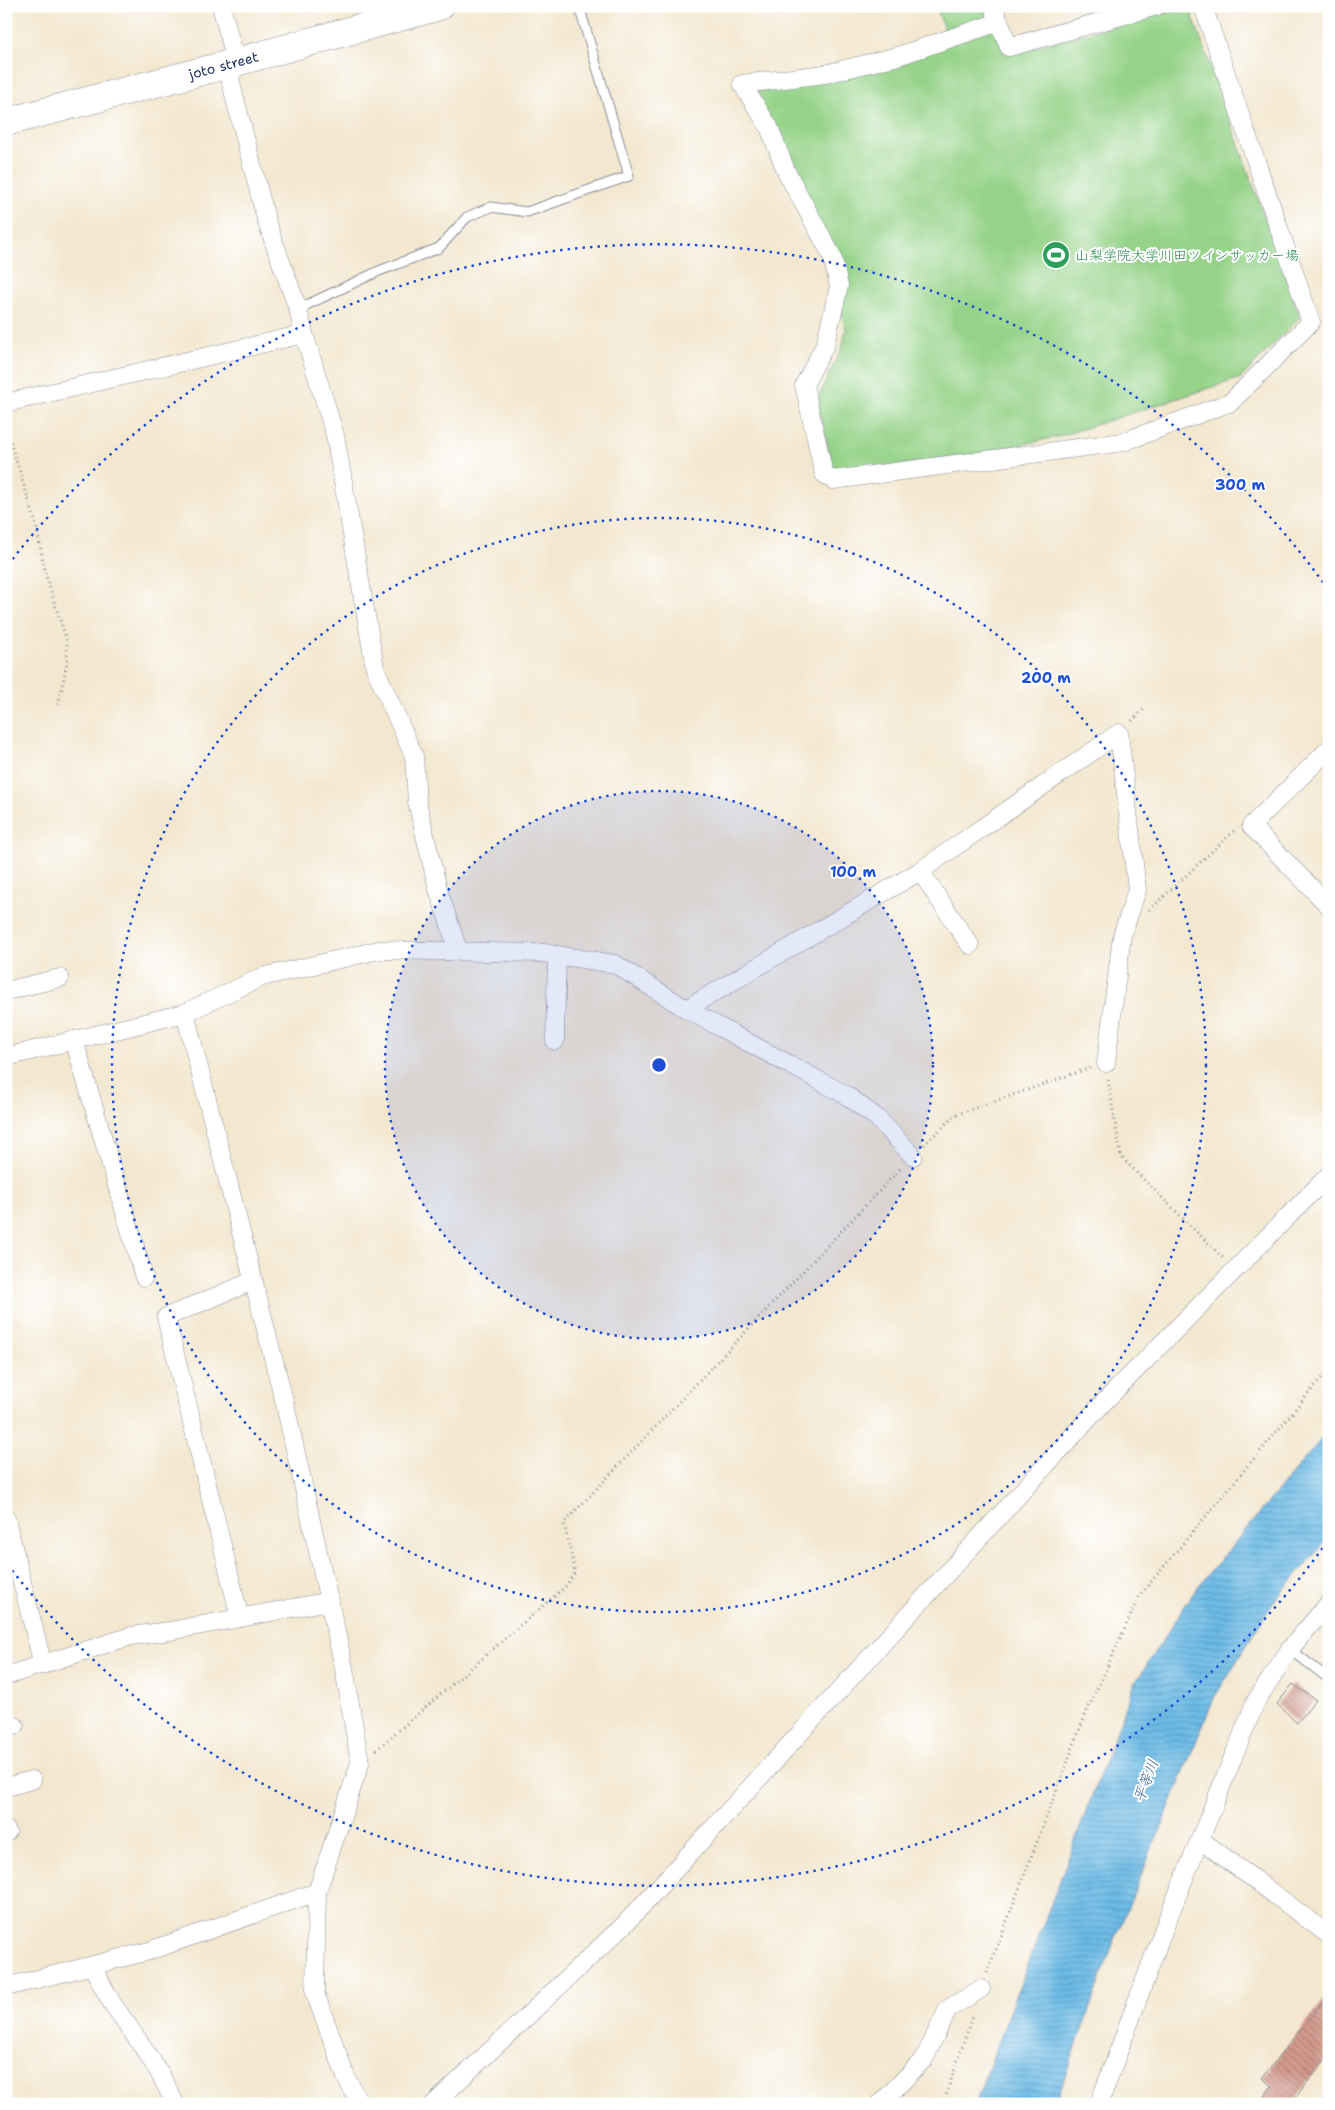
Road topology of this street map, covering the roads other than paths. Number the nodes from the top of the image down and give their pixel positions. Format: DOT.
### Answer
graph roads {
  1 [pos="221,6"];
  2 [pos="440,6"];
  3 [pos="579,6"];
  4 [pos="1157,6"];
  5 [pos="1203,6"];
  6 [pos="996,14"];
  7 [pos="236,62"];
  8 [pos="6,122"];
  9 [pos="298,309"];
  10 [pos="304,334"];
  11 [pos="6,403"];
  12 [pos="1329,749"];
  13 [pos="920,871"];
  14 [pos="1329,906"];
  15 [pos="970,946"];
  16 [pos="458,950"];
  17 [pos="557,955"];
  18 [pos="60,978"];
  19 [pos="6,991"];
  20 [pos="686,1009"];
  21 [pos="185,1013"];
  22 [pos="74,1040"];
  23 [pos="555,1041"];
  24 [pos="6,1057"];
  25 [pos="1106,1063"];
  26 [pos="913,1156"];
  27 [pos="1329,1175"];
  28 [pos="144,1277"];
  29 [pos="252,1281"];
  30 [pos="6,1519"];
  31 [pos="330,1601"];
  32 [pos="1329,1603"];
  33 [pos="240,1618"];
  34 [pos="1290,1649"];
  35 [pos="43,1665"];
  36 [pos="6,1676"];
  37 [pos="1329,1679"];
  38 [pos="32,1780"];
  39 [pos="6,1787"];
  40 [pos="1201,1840"];
  41 [pos="318,1892"];
  42 [pos="1329,1935"];
  43 [pos="92,1966"];
  44 [pos="6,1987"];
  45 [pos="981,1989"];
  46 [pos="175,2104"];
  47 [pos="360,2104"];
  48 [pos="434,2104"];
  49 [pos="880,2104"];
  50 [pos="1099,2104"];
  1 -- 7 [label="street"];
  2 -- 7 [label="highway, joto street"];
  3 -- 9 [label="lane"];
  4 -- 6 [label="street"];
  5 -- 6 [label="street"];
  7 -- 8 [label="highway, joto street"];
  7 -- 9 [label="street"];
  9 -- 10 [label="street"];
  10 -- 11 [label="street"];
  10 -- 16 [label="street"];
  12 -- 14 [label="street"];
  13 -- 15 [label="street"];
  13 -- 20 [label="street"];
  13 -- 25 [label="street"];
  16 -- 17 [label="street"];
  16 -- 21 [label="street"];
  17 -- 20 [label="street"];
  17 -- 23 [label="street"];
  18 -- 19 [label="street"];
  20 -- 26 [label="street"];
  21 -- 22 [label="street"];
  21 -- 29 [label="street"];
  22 -- 24 [label="street"];
  22 -- 28 [label="street"];
  27 -- 48 [label="street"];
  29 -- 31 [label="street"];
  29 -- 33 [label="street"];
  30 -- 35 [label="street"];
  31 -- 33 [label="street"];
  31 -- 41 [label="street"];
  32 -- 34 [label="street"];
  33 -- 35 [label="street"];
  34 -- 37 [label="lane"];
  34 -- 40 [label="street"];
  35 -- 36 [label="street"];
  38 -- 39 [label="street"];
  40 -- 42 [label="street"];
  40 -- 50 [label="street"];
  41 -- 43 [label="street"];
  41 -- 47 [label="street"];
  43 -- 44 [label="street"];
  43 -- 46 [label="street"];
  45 -- 49 [label="street"];
}
